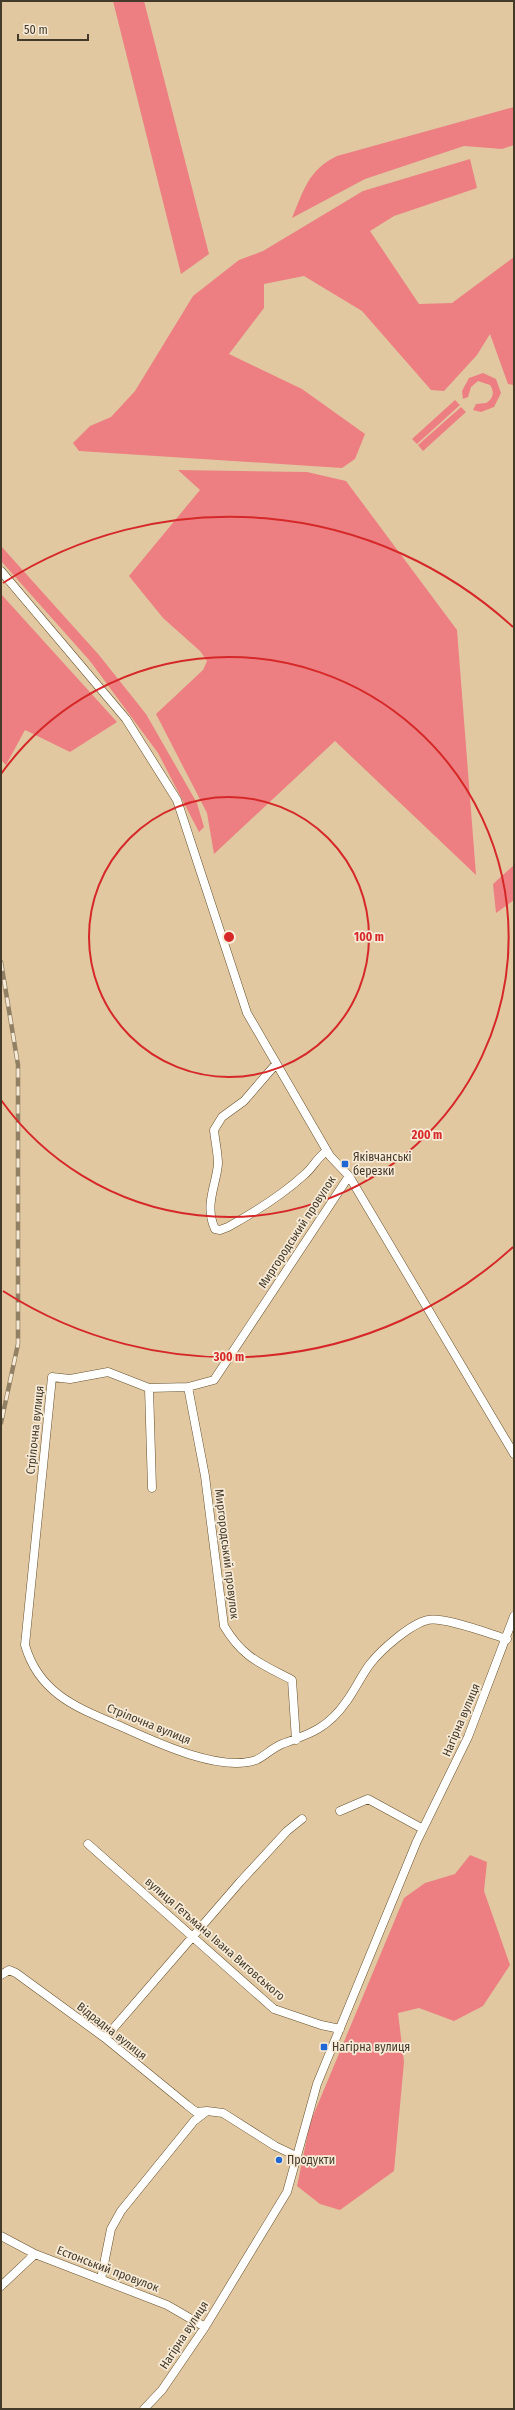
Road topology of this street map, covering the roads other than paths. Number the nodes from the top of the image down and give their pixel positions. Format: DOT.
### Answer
graph roads {
  1 [pos="1,571"];
  2 [pos="276,1064"];
  3 [pos="327,1151"];
  4 [pos="349,1176"];
  5 [pos="52,1377"];
  6 [pos="188,1387"];
  7 [pos="149,1388"];
  8 [pos="514,1454"];
  9 [pos="152,1488"];
  10 [pos="514,1616"];
  11 [pos="507,1639"];
  12 [pos="296,1740"];
  13 [pos="340,1811"];
  14 [pos="302,1819"];
  15 [pos="423,1830"];
  16 [pos="88,1844"];
  17 [pos="192,1937"];
  18 [pos="1,1975"];
  19 [pos="340,2029"];
  20 [pos="105,2038"];
  21 [pos="207,2111"];
  22 [pos="296,2156"];
  23 [pos="1,2236"];
  24 [pos="35,2254"];
  25 [pos="101,2279"];
  26 [pos="1,2286"];
  27 [pos="205,2327"];
  28 [pos="144,2409"];
  1 -- 2 [label="street"];
  2 -- 3 [label="street"];
  2 -- 3 [label="street, Миргородський провулок"];
  3 -- 4 [label="street"];
  4 -- 6 [label="street, Миргородський провулок"];
  4 -- 8 [label="street"];
  5 -- 7 [label="street, Миргородський провулок"];
  5 -- 12 [label="street, Стрілочна вулиця"];
  6 -- 7 [label="street, Миргородський провулок"];
  6 -- 12 [label="street, Миргородський провулок"];
  7 -- 9 [label="street"];
  10 -- 11 [label="street, Нагірна вулиця"];
  11 -- 12 [label="street, Стрілочна вулиця"];
  11 -- 15 [label="street, Нагірна вулиця"];
  13 -- 15 [label="street"];
  14 -- 17 [label="street"];
  15 -- 19 [label="street, Нагірна вулиця"];
  16 -- 17 [label="street, вулиця Гетьмана Івана Виговського"];
  17 -- 19 [label="street, вулиця Гетьмана Івана Виговського"];
  17 -- 20 [label="street"];
  18 -- 20 [label="street, Відрадна вулиця"];
  19 -- 22 [label="street, Нагірна вулиця"];
  20 -- 21 [label="street, Відрадна вулиця"];
  21 -- 22 [label="street, Відрадна вулиця"];
  21 -- 25 [label="street"];
  22 -- 27 [label="street, Нагірна вулиця"];
  23 -- 24 [label="street, Естонський провулок"];
  24 -- 25 [label="street, Естонський провулок"];
  24 -- 26 [label="street"];
  25 -- 27 [label="street, Естонський провулок"];
  27 -- 28 [label="street, Нагірна вулиця"];
}
